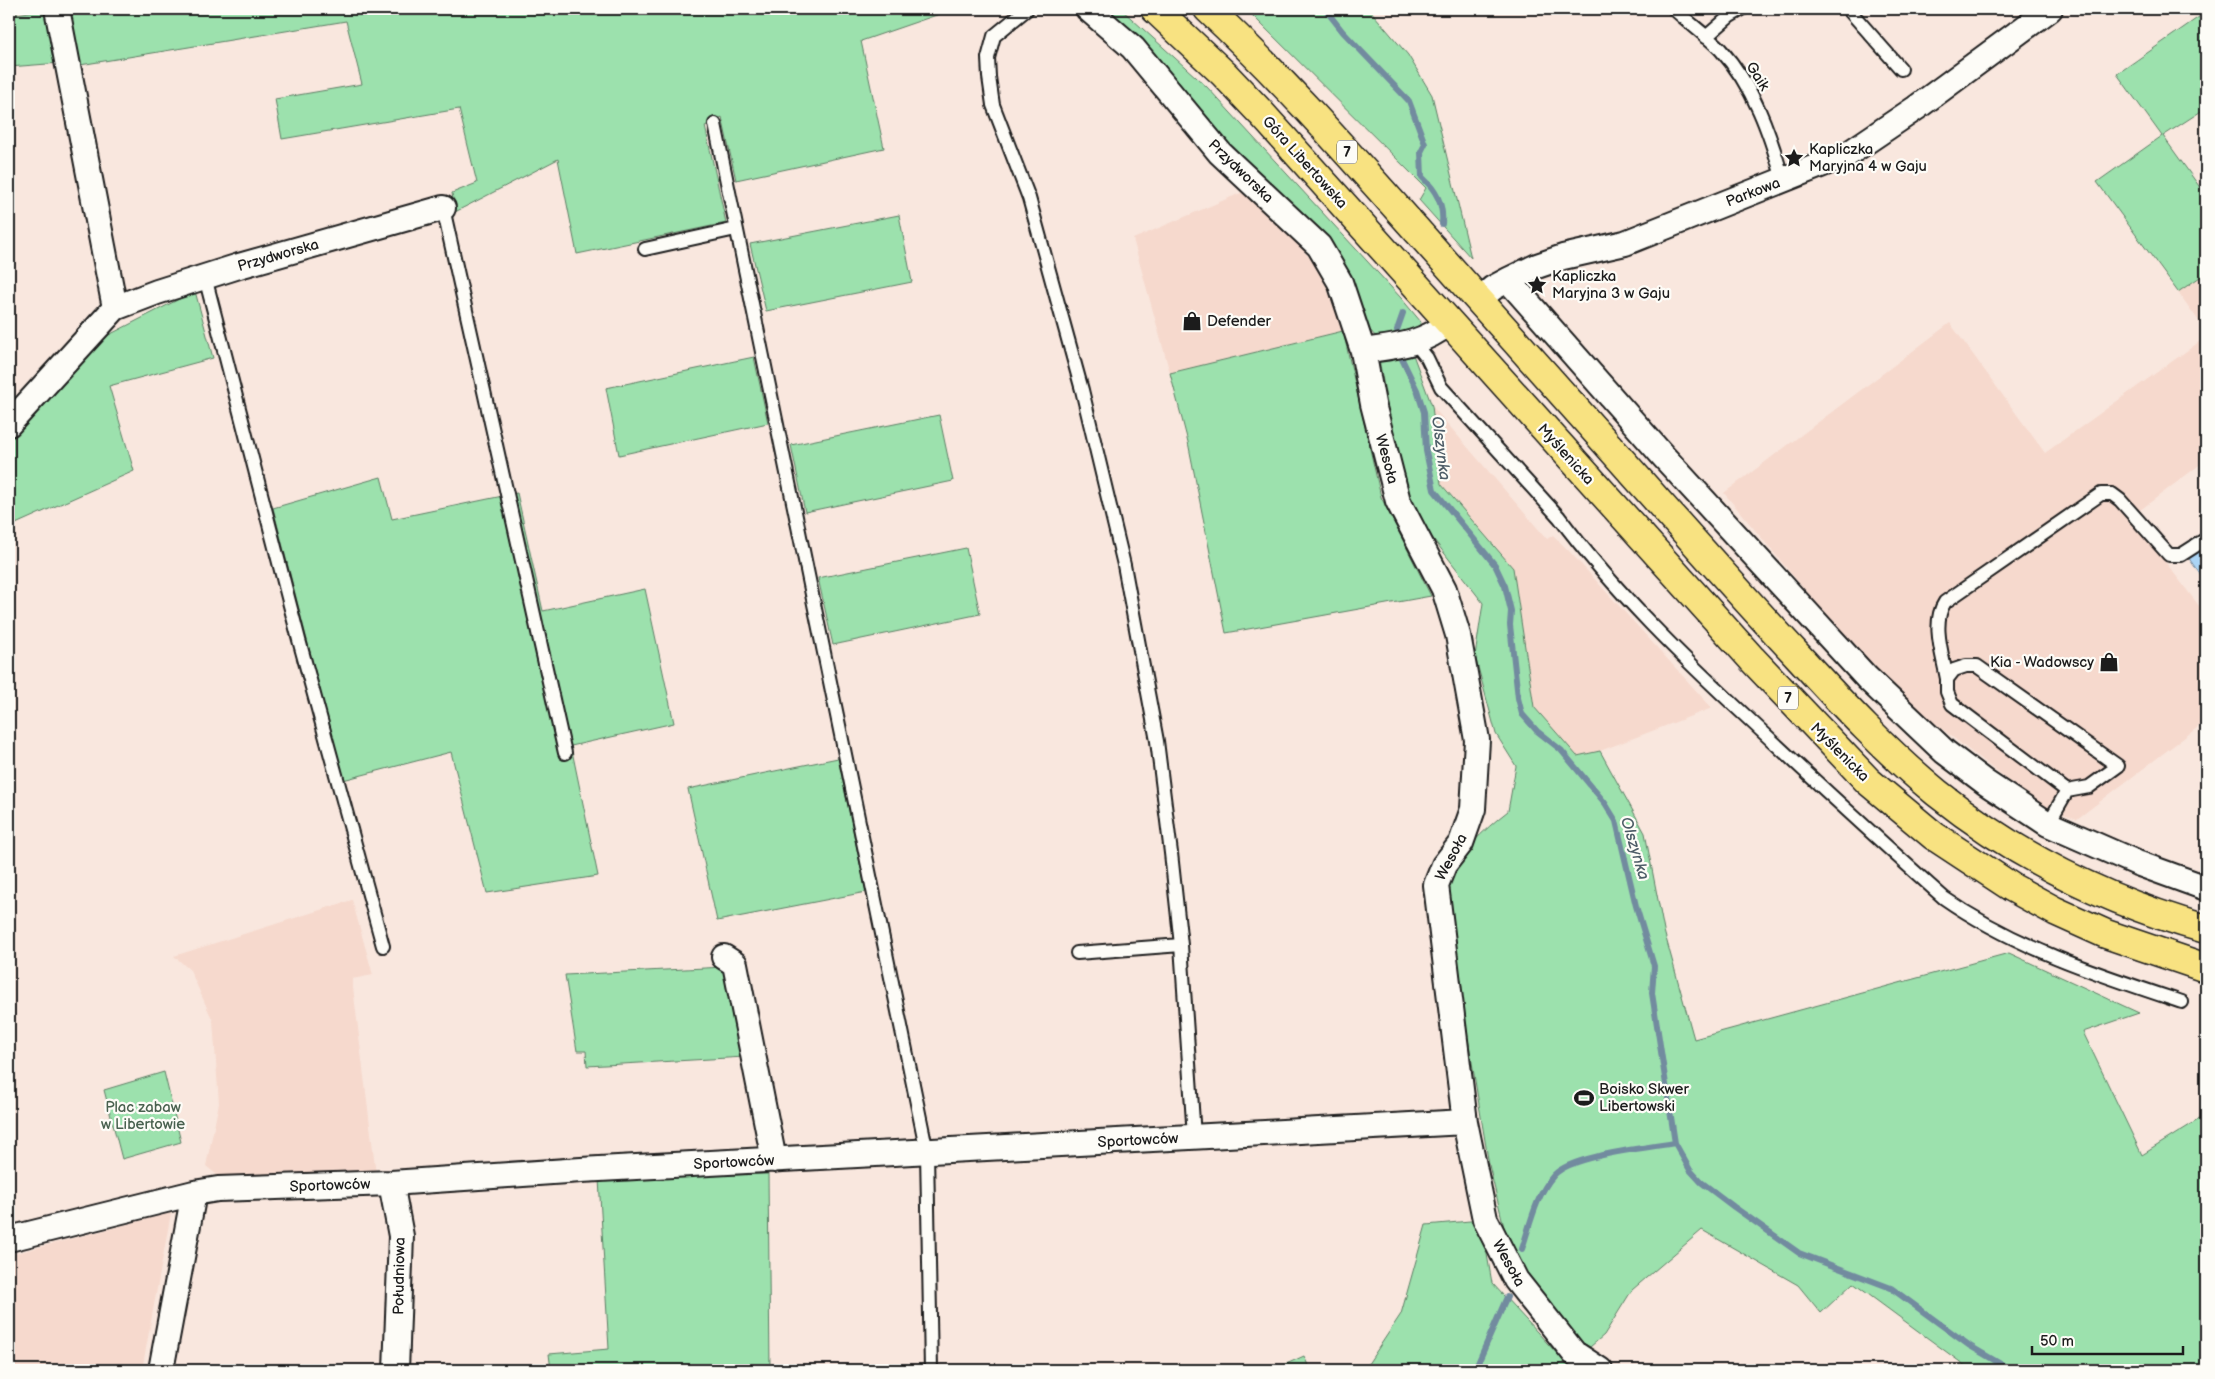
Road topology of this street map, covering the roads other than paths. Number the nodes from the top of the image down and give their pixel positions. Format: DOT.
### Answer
graph roads {
  1 [pos="57,9"];
  2 [pos="1027,9"];
  3 [pos="1088,9"];
  4 [pos="1155,9"];
  5 [pos="1208,9"];
  6 [pos="1674,9"];
  7 [pos="1742,9"];
  8 [pos="1848,9"];
  9 [pos="2050,9"];
  10 [pos="1706,38"];
  11 [pos="1901,68"];
  12 [pos="715,124"];
  13 [pos="1783,180"];
  14 [pos="443,208"];
  15 [pos="736,229"];
  16 [pos="646,249"];
  17 [pos="204,277"];
  18 [pos="1508,280"];
  19 [pos="1479,300"];
  20 [pos="115,308"];
  21 [pos="1449,323"];
  22 [pos="1415,343"];
  23 [pos="1363,351"];
  24 [pos="9,424"];
  25 [pos="2206,539"];
  26 [pos="1947,679"];
  27 [pos="565,753"];
  28 [pos="2067,791"];
  29 [pos="2048,824"];
  30 [pos="2206,888"];
  31 [pos="2206,929"];
  32 [pos="1181,945"];
  33 [pos="383,946"];
  34 [pos="1077,953"];
  35 [pos="724,958"];
  36 [pos="2206,968"];
  37 [pos="2182,1002"];
  38 [pos="1465,1122"];
  39 [pos="1194,1137"];
  40 [pos="928,1152"];
  41 [pos="774,1160"];
  42 [pos="391,1183"];
  43 [pos="194,1193"];
  44 [pos="9,1239"];
  45 [pos="162,1370"];
  46 [pos="396,1370"];
  47 [pos="931,1370"];
  48 [pos="1600,1370"];
  1 -- 20 [label="street"];
  2 -- 32 [label="lane"];
  3 -- 23 [label="street, Przydworska"];
  4 -- 21 [label="highway, Góra Libertowska / 7"];
  5 -- 19 [label="highway, 7"];
  6 -- 10 [label="lane, Gaik"];
  7 -- 10 [label="lane"];
  8 -- 11 [label="lane"];
  9 -- 13 [label="street, Parkowa"];
  10 -- 13 [label="lane, Gaik"];
  12 -- 15 [label="lane"];
  13 -- 18 [label="street, Parkowa"];
  14 -- 17 [label="street, Przydworska"];
  14 -- 27 [label="lane"];
  15 -- 16 [label="lane"];
  15 -- 40 [label="lane"];
  17 -- 20 [label="street, Przydworska"];
  17 -- 33 [label="lane"];
  18 -- 19 [label="street, Parkowa"];
  18 -- 29 [label="street"];
  19 -- 31 [label="highway, 7"];
  20 -- 24 [label="street, Przydworska"];
  21 -- 22 [label="street"];
  21 -- 36 [label="highway, Myślenicka / 7"];
  22 -- 23 [label="street"];
  22 -- 37 [label="lane"];
  23 -- 38 [label="street, Wesoła"];
  25 -- 26 [label="lane"];
  26 -- 28 [label="lane"];
  26 -- 28 [label="lane"];
  28 -- 29 [label="lane"];
  29 -- 30 [label="street"];
  32 -- 34 [label="lane"];
  32 -- 39 [label="lane"];
  35 -- 41 [label="street"];
  38 -- 39 [label="street, Sportowców"];
  38 -- 48 [label="street, Wesoła"];
  39 -- 40 [label="street, Sportowców"];
  40 -- 41 [label="street, Sportowców"];
  40 -- 47 [label="lane"];
  41 -- 42 [label="street, Sportowców"];
  42 -- 43 [label="street, Sportowców"];
  42 -- 46 [label="street, Południowa"];
  43 -- 44 [label="street, Sportowców"];
  43 -- 45 [label="street"];
}
